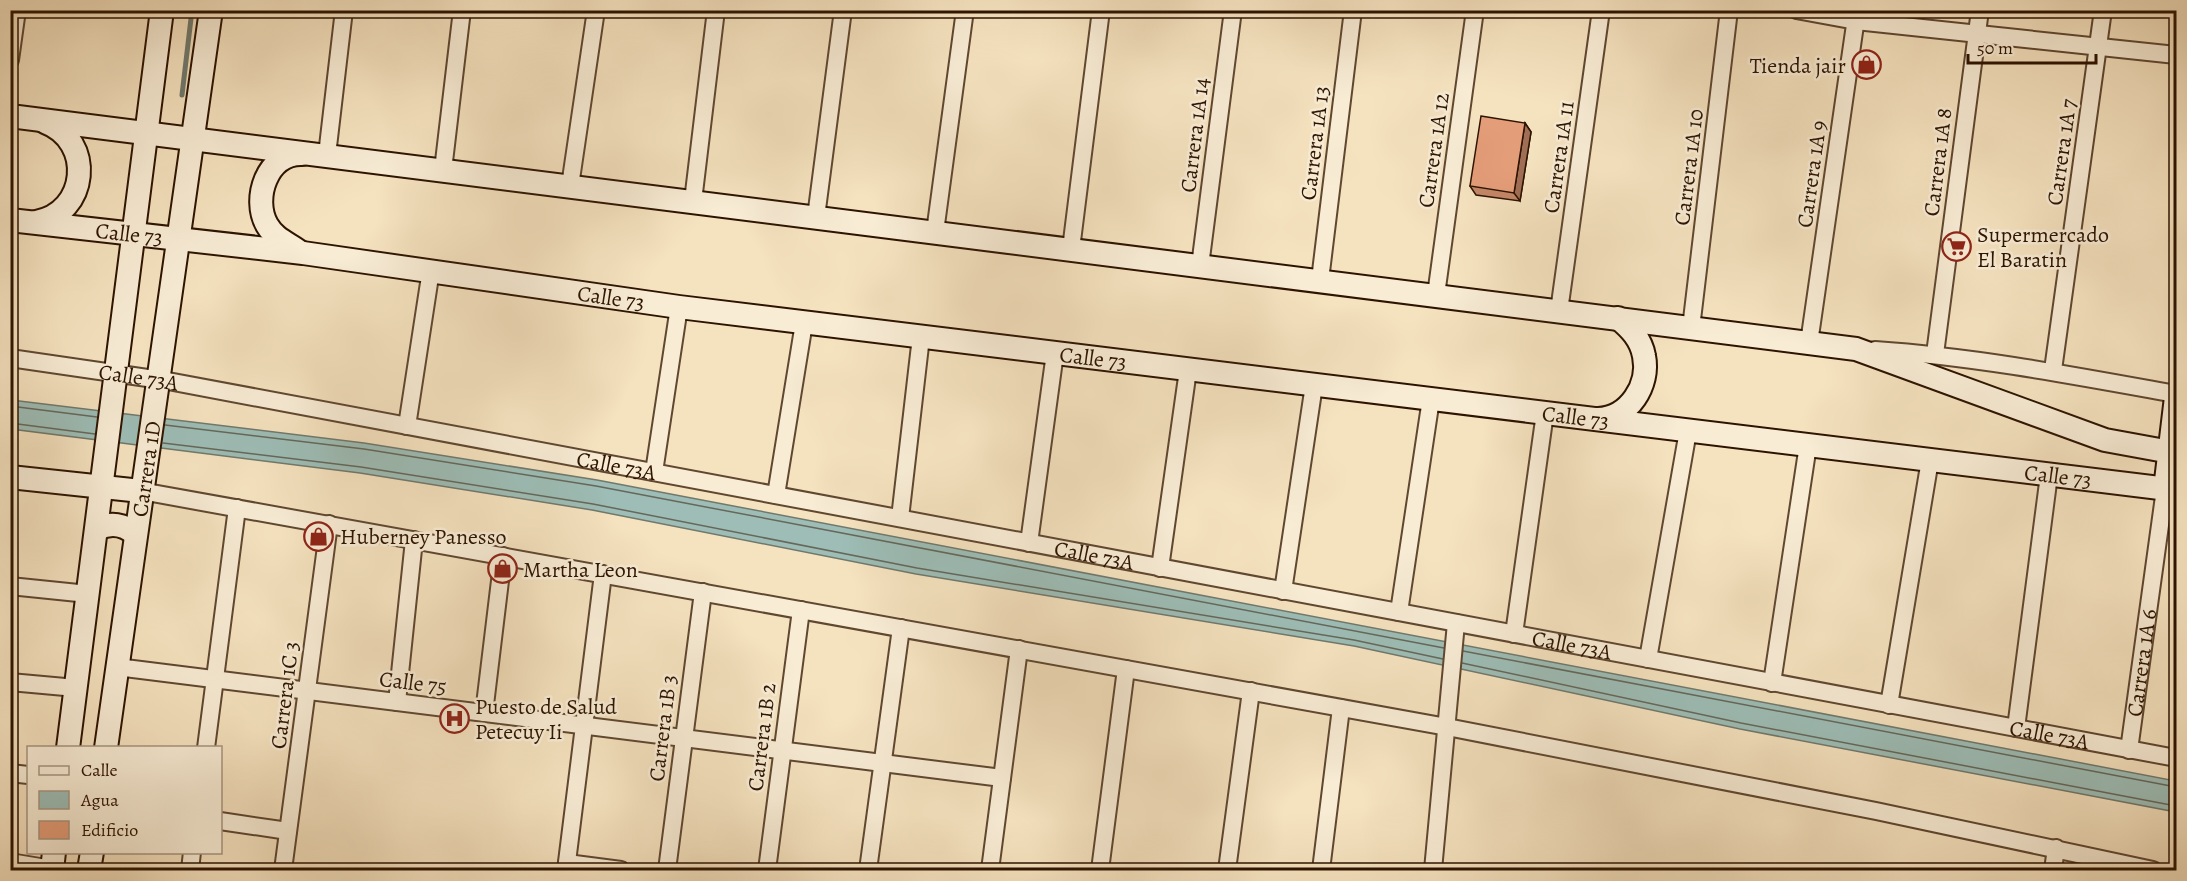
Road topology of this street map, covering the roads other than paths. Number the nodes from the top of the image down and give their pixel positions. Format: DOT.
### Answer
graph roads {
  1 [pos="17,10"];
  2 [pos="162,10"];
  3 [pos="211,10"];
  4 [pos="344,10"];
  5 [pos="462,10"];
  6 [pos="596,10"];
  7 [pos="716,10"];
  8 [pos="843,10"];
  9 [pos="965,10"];
  10 [pos="1101,10"];
  11 [pos="1233,10"];
  12 [pos="1353,10"];
  13 [pos="1475,10"];
  14 [pos="1601,10"];
  15 [pos="1729,10"];
  16 [pos="1796,10"];
  17 [pos="1980,10"];
  18 [pos="2103,10"];
  19 [pos="1857,16"];
  20 [pos="1977,34"];
  21 [pos="2098,45"];
  22 [pos="2176,55"];
  23 [pos="10,60"];
  24 [pos="10,116"];
  25 [pos="43,121"];
  26 [pos="146,132"];
  27 [pos="194,138"];
  28 [pos="320,154"];
  29 [pos="443,170"];
  30 [pos="570,186"];
  31 [pos="693,201"];
  32 [pos="816,217"];
  33 [pos="21,222"];
  34 [pos="935,232"];
  35 [pos="133,233"];
  36 [pos="180,239"];
  37 [pos="1071,249"];
  38 [pos="303,254"];
  39 [pos="1200,266"];
  40 [pos="431,270"];
  41 [pos="1320,280"];
  42 [pos="1436,295"];
  43 [pos="679,308"];
  44 [pos="1559,311"];
  45 [pos="1618,318"];
  46 [pos="804,323"];
  47 [pos="1691,328"];
  48 [pos="921,337"];
  49 [pos="1809,343"];
  50 [pos="1856,349"];
  51 [pos="1055,353"];
  52 [pos="1935,354"];
  53 [pos="10,358"];
  54 [pos="1188,370"];
  55 [pos="2053,370"];
  56 [pos="116,373"];
  57 [pos="160,380"];
  58 [pos="1314,385"];
  59 [pos="2176,395"];
  60 [pos="1431,399"];
  61 [pos="1545,413"];
  62 [pos="1594,419"];
  63 [pos="407,426"];
  64 [pos="1688,431"];
  65 [pos="1808,446"];
  66 [pos="2173,453"];
  67 [pos="1930,460"];
  68 [pos="654,472"];
  69 [pos="2049,475"];
  70 [pos="10,477"];
  71 [pos="103,488"];
  72 [pos="2172,489"];
  73 [pos="141,491"];
  74 [pos="776,495"];
  75 [pos="237,508"];
  76 [pos="900,519"];
  77 [pos="329,524"];
  78 [pos="97,529"];
  79 [pos="135,534"];
  80 [pos="414,540"];
  81 [pos="1029,543"];
  82 [pos="503,556"];
  83 [pos="1160,568"];
  84 [pos="603,574"];
  85 [pos="10,586"];
  86 [pos="1283,591"];
  87 [pos="703,592"];
  88 [pos="88,594"];
  89 [pos="801,610"];
  90 [pos="1399,612"];
  91 [pos="901,628"];
  92 [pos="1455,628"];
  93 [pos="1514,634"];
  94 [pos="1019,649"];
  95 [pos="1648,659"];
  96 [pos="117,667"];
  97 [pos="1126,669"];
  98 [pos="215,679"];
  99 [pos="10,682"];
  100 [pos="1772,683"];
  101 [pos="76,688"];
  102 [pos="307,691"];
  103 [pos="1251,691"];
  104 [pos="397,702"];
  105 [pos="1890,705"];
  106 [pos="1341,708"];
  107 [pos="484,713"];
  108 [pos="1447,720"];
  109 [pos="584,725"];
  110 [pos="2016,728"];
  111 [pos="684,738"];
  112 [pos="68,746"];
  113 [pos="106,746"];
  114 [pos="206,746"];
  115 [pos="783,750"];
  116 [pos="2134,750"];
  117 [pos="2175,758"];
  118 [pos="883,763"];
  119 [pos="10,773"];
  120 [pos="27,775"];
  121 [pos="1002,778"];
  122 [pos="222,821"];
  123 [pos="288,831"];
  124 [pos="2056,848"];
  125 [pos="92,854"];
  126 [pos="192,854"];
  127 [pos="10,862"];
  128 [pos="53,864"];
  129 [pos="566,867"];
  130 [pos="2131,868"];
  131 [pos="89,870"];
  132 [pos="190,870"];
  133 [pos="283,870"];
  134 [pos="621,870"];
  135 [pos="667,870"];
  136 [pos="767,870"];
  137 [pos="868,870"];
  138 [pos="990,870"];
  139 [pos="1100,870"];
  140 [pos="1227,870"];
  141 [pos="1321,870"];
  142 [pos="1433,870"];
  143 [pos="2053,870"];
  144 [pos="2153,870"];
  1 -- 23 [label="street"];
  2 -- 26 [label="main road, Carrera 1D"];
  3 -- 27 [label="main road, Carrera 1D"];
  4 -- 28 [label="street"];
  5 -- 29 [label="street"];
  6 -- 30 [label="street"];
  7 -- 31 [label="street"];
  8 -- 32 [label="street"];
  9 -- 34 [label="street"];
  10 -- 37 [label="street"];
  11 -- 39 [label="street, Carrera 1A 14"];
  12 -- 41 [label="street, Carrera 1A 13"];
  13 -- 42 [label="street, Carrera 1A 12"];
  14 -- 44 [label="street, Carrera 1A 11"];
  15 -- 47 [label="street, Carrera 1A 10"];
  16 -- 19 [label="street"];
  17 -- 20 [label="street, Carrera 1A 8"];
  18 -- 21 [label="street, Carrera 1A 7"];
  19 -- 20 [label="street"];
  19 -- 49 [label="street, Carrera 1A 9"];
  20 -- 21 [label="street"];
  20 -- 52 [label="street, Carrera 1A 8"];
  21 -- 22 [label="street"];
  21 -- 55 [label="street, Carrera 1A 7"];
  24 -- 25 [label="main road, Calle 73"];
  25 -- 26 [label="main road, Calle 73"];
  25 -- 33 [label="main road"];
  26 -- 27 [label="main road, Calle 73"];
  26 -- 35 [label="main road, Carrera 1D"];
  27 -- 28 [label="main road, Calle 73"];
  27 -- 36 [label="main road, Carrera 1D"];
  28 -- 29 [label="main road, Calle 73"];
  28 -- 38 [label="main road"];
  29 -- 30 [label="main road, Calle 73"];
  30 -- 31 [label="main road, Calle 73"];
  31 -- 32 [label="main road, Calle 73"];
  32 -- 34 [label="main road, Calle 73"];
  33 -- 35 [label="main road, Calle 73"];
  34 -- 37 [label="main road, Calle 73"];
  35 -- 36 [label="main road, Calle 73"];
  35 -- 56 [label="main road, Carrera 1D"];
  36 -- 38 [label="main road, Calle 73"];
  36 -- 57 [label="main road, Carrera 1D"];
  37 -- 39 [label="main road, Calle 73"];
  38 -- 40 [label="main road, Calle 73"];
  39 -- 41 [label="main road, Calle 73"];
  40 -- 43 [label="main road, Calle 73"];
  40 -- 63 [label="street"];
  41 -- 42 [label="main road, Calle 73"];
  42 -- 44 [label="main road, Calle 73"];
  43 -- 46 [label="main road, Calle 73"];
  43 -- 68 [label="street"];
  44 -- 45 [label="main road, Calle 73"];
  45 -- 47 [label="main road, Calle 73"];
  45 -- 62 [label="main road"];
  46 -- 48 [label="main road, Calle 73"];
  46 -- 74 [label="street"];
  47 -- 49 [label="main road, Calle 73"];
  48 -- 51 [label="main road, Calle 73"];
  48 -- 76 [label="street"];
  49 -- 50 [label="main road, Calle 73"];
  50 -- 52 [label="street, Calle 73"];
  50 -- 66 [label="main road, Calle 73"];
  51 -- 54 [label="main road, Calle 73"];
  51 -- 81 [label="street"];
  52 -- 55 [label="street, Calle 73"];
  53 -- 56 [label="street, Calle 73A"];
  54 -- 58 [label="main road, Calle 73"];
  54 -- 83 [label="street"];
  55 -- 59 [label="street, Calle 73"];
  56 -- 57 [label="street, Calle 73A"];
  56 -- 71 [label="main road, Carrera 1D"];
  57 -- 63 [label="street, Calle 73A"];
  57 -- 73 [label="main road, Carrera 1D"];
  58 -- 60 [label="main road, Calle 73"];
  58 -- 86 [label="street"];
  59 -- 66 [label="main road, Carrera 1A 6"];
  60 -- 61 [label="main road, Calle 73"];
  60 -- 90 [label="street"];
  61 -- 62 [label="main road, Calle 73"];
  61 -- 93 [label="street"];
  62 -- 64 [label="main road, Calle 73"];
  63 -- 68 [label="street, Calle 73A"];
  64 -- 65 [label="main road, Calle 73"];
  64 -- 95 [label="street"];
  65 -- 67 [label="main road, Calle 73"];
  65 -- 100 [label="street"];
  66 -- 72 [label="main road, Carrera 1A 6"];
  67 -- 69 [label="main road, Calle 73"];
  67 -- 105 [label="street"];
  68 -- 74 [label="street, Calle 73A"];
  69 -- 72 [label="main road, Calle 73"];
  69 -- 110 [label="street"];
  70 -- 71 [label="main road"];
  71 -- 73 [label="main road"];
  71 -- 78 [label="main road, Carrera 1D"];
  72 -- 116 [label="street, Carrera 1A 6"];
  73 -- 75 [label="street"];
  73 -- 79 [label="main road, Carrera 1D"];
  74 -- 76 [label="street, Calle 73A"];
  75 -- 77 [label="street"];
  75 -- 98 [label="street"];
  76 -- 81 [label="street, Calle 73A"];
  77 -- 80 [label="street"];
  77 -- 102 [label="street, Carrera 1C 3"];
  78 -- 79 [label="main road"];
  78 -- 88 [label="main road, Carrera 1D"];
  79 -- 96 [label="main road, Carrera 1D"];
  80 -- 82 [label="street"];
  80 -- 104 [label="street"];
  81 -- 83 [label="street, Calle 73A"];
  82 -- 84 [label="street"];
  82 -- 107 [label="street"];
  83 -- 86 [label="street, Calle 73A"];
  84 -- 87 [label="street"];
  84 -- 109 [label="street"];
  85 -- 88 [label="street"];
  86 -- 90 [label="street, Calle 73A"];
  87 -- 89 [label="street"];
  87 -- 111 [label="street, Carrera 1B 3"];
  88 -- 101 [label="main road, Carrera 1D"];
  89 -- 91 [label="street"];
  89 -- 115 [label="street, Carrera 1B 2"];
  90 -- 92 [label="street, Calle 73A"];
  91 -- 94 [label="street"];
  91 -- 118 [label="street"];
  92 -- 93 [label="street, Calle 73A"];
  92 -- 108 [label="street"];
  93 -- 95 [label="street, Calle 73A"];
  94 -- 97 [label="street"];
  94 -- 121 [label="street"];
  95 -- 100 [label="street, Calle 73A"];
  96 -- 98 [label="street, Calle 75"];
  96 -- 113 [label="main road, Carrera 1D"];
  97 -- 103 [label="street"];
  97 -- 139 [label="street"];
  98 -- 102 [label="street, Calle 75"];
  98 -- 114 [label="street"];
  99 -- 101 [label="street"];
  100 -- 105 [label="street, Calle 73A"];
  101 -- 112 [label="main road, Carrera 1D"];
  102 -- 104 [label="street, Calle 75"];
  102 -- 123 [label="street, Carrera 1C 3"];
  103 -- 106 [label="street"];
  103 -- 140 [label="street"];
  104 -- 107 [label="street, Calle 75"];
  105 -- 110 [label="street, Calle 73A"];
  106 -- 108 [label="street"];
  106 -- 141 [label="street"];
  107 -- 109 [label="street, Calle 75"];
  108 -- 124 [label="street"];
  108 -- 142 [label="street"];
  109 -- 111 [label="street, Calle 75"];
  109 -- 129 [label="street"];
  110 -- 116 [label="street, Calle 73A"];
  111 -- 115 [label="street, Calle 75"];
  111 -- 135 [label="street, Carrera 1B 3"];
  115 -- 118 [label="street, Calle 75"];
  115 -- 136 [label="street, Carrera 1B 2"];
  116 -- 117 [label="street, Calle 73A"];
  118 -- 121 [label="street, Calle 75"];
  118 -- 137 [label="street"];
  119 -- 120 [label="street"];
  121 -- 138 [label="street"];
  122 -- 123 [label="street"];
  123 -- 133 [label="street, Carrera 1C 3"];
  124 -- 130 [label="street"];
  124 -- 143 [label="street"];
  125 -- 131 [label="main road"];
  126 -- 132 [label="street"];
  127 -- 128 [label="street"];
  129 -- 134 [label="street"];
  130 -- 144 [label="street"];
}
